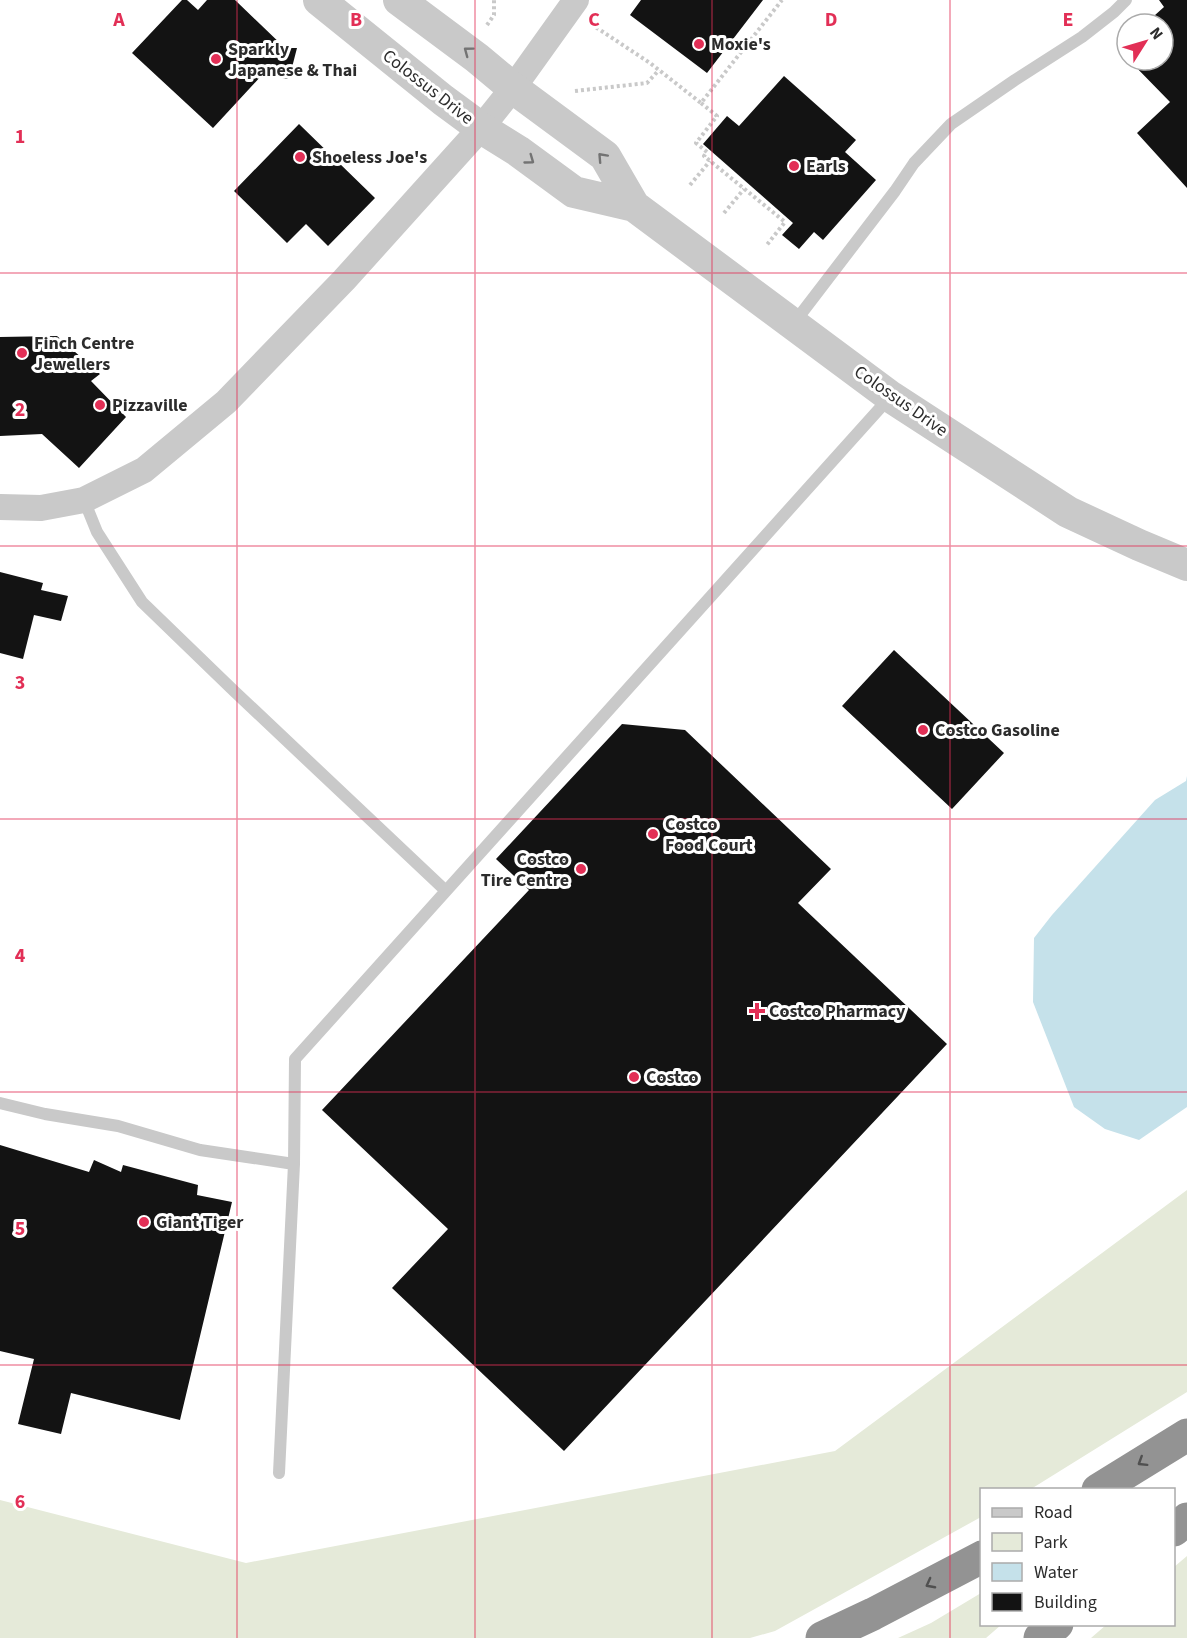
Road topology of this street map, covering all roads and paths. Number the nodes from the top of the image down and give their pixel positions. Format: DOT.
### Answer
graph roads {
  1 [pos="319,0"];
  2 [pos="399,0"];
  3 [pos="494,0"];
  4 [pos="782,0"];
  5 [pos="1126,0"];
  6 [pos="573,4"];
  7 [pos="487,25"];
  8 [pos="659,70"];
  9 [pos="513,88"];
  10 [pos="576,91"];
  11 [pos="701,103"];
  12 [pos="481,128"];
  13 [pos="710,161"];
  14 [pos="690,185"];
  15 [pos="744,189"];
  16 [pos="634,206"];
  17 [pos="724,213"];
  18 [pos="765,246"];
  19 [pos="793,324"];
  20 [pos="891,396"];
  21 [pos="84,500"];
  22 [pos="0,507"];
  23 [pos="1187,565"];
  24 [pos="446,891"];
  25 [pos="0,1103"];
  26 [pos="294,1164"];
  27 [pos="1187,1435"];
  28 [pos="279,1473"];
  29 [pos="1101,1488"];
  30 [pos="1187,1519"];
  31 [pos="1175,1528"];
  32 [pos="980,1558"];
  33 [pos="1055,1626"];
  34 [pos="822,1638"];
  35 [pos="1041,1638"];
  1 -- 12 [label="street, Colossus Drive"];
  9 -- 2 [label="street, Colossus Drive, one-way"];
  3 -- 7 [label="path"];
  4 -- 11 [label="path"];
  5 -- 19 [label="lane"];
  6 -- 8 [label="path"];
  6 -- 9 [label="street"];
  8 -- 10 [label="path"];
  8 -- 11 [label="path"];
  9 -- 12 [label="street, Colossus Drive"];
  16 -- 9 [label="street, Colossus Drive, one-way"];
  11 -- 13 [label="path"];
  12 -- 16 [label="street, Colossus Drive, one-way"];
  12 -- 21 [label="street"];
  13 -- 14 [label="path"];
  13 -- 15 [label="path"];
  15 -- 17 [label="path"];
  15 -- 18 [label="path"];
  16 -- 19 [label="street, Colossus Drive"];
  19 -- 20 [label="street, Colossus Drive"];
  20 -- 23 [label="street, Colossus Drive"];
  20 -- 24 [label="lane"];
  21 -- 22 [label="street"];
  21 -- 24 [label="lane"];
  24 -- 26 [label="lane"];
  25 -- 26 [label="lane"];
  26 -- 28 [label="lane"];
  27 -- 29 [label="highway, one-way"];
  30 -- 31 [label="highway"];
  32 -- 34 [label="highway, one-way"];
  33 -- 35 [label="highway"];
}
